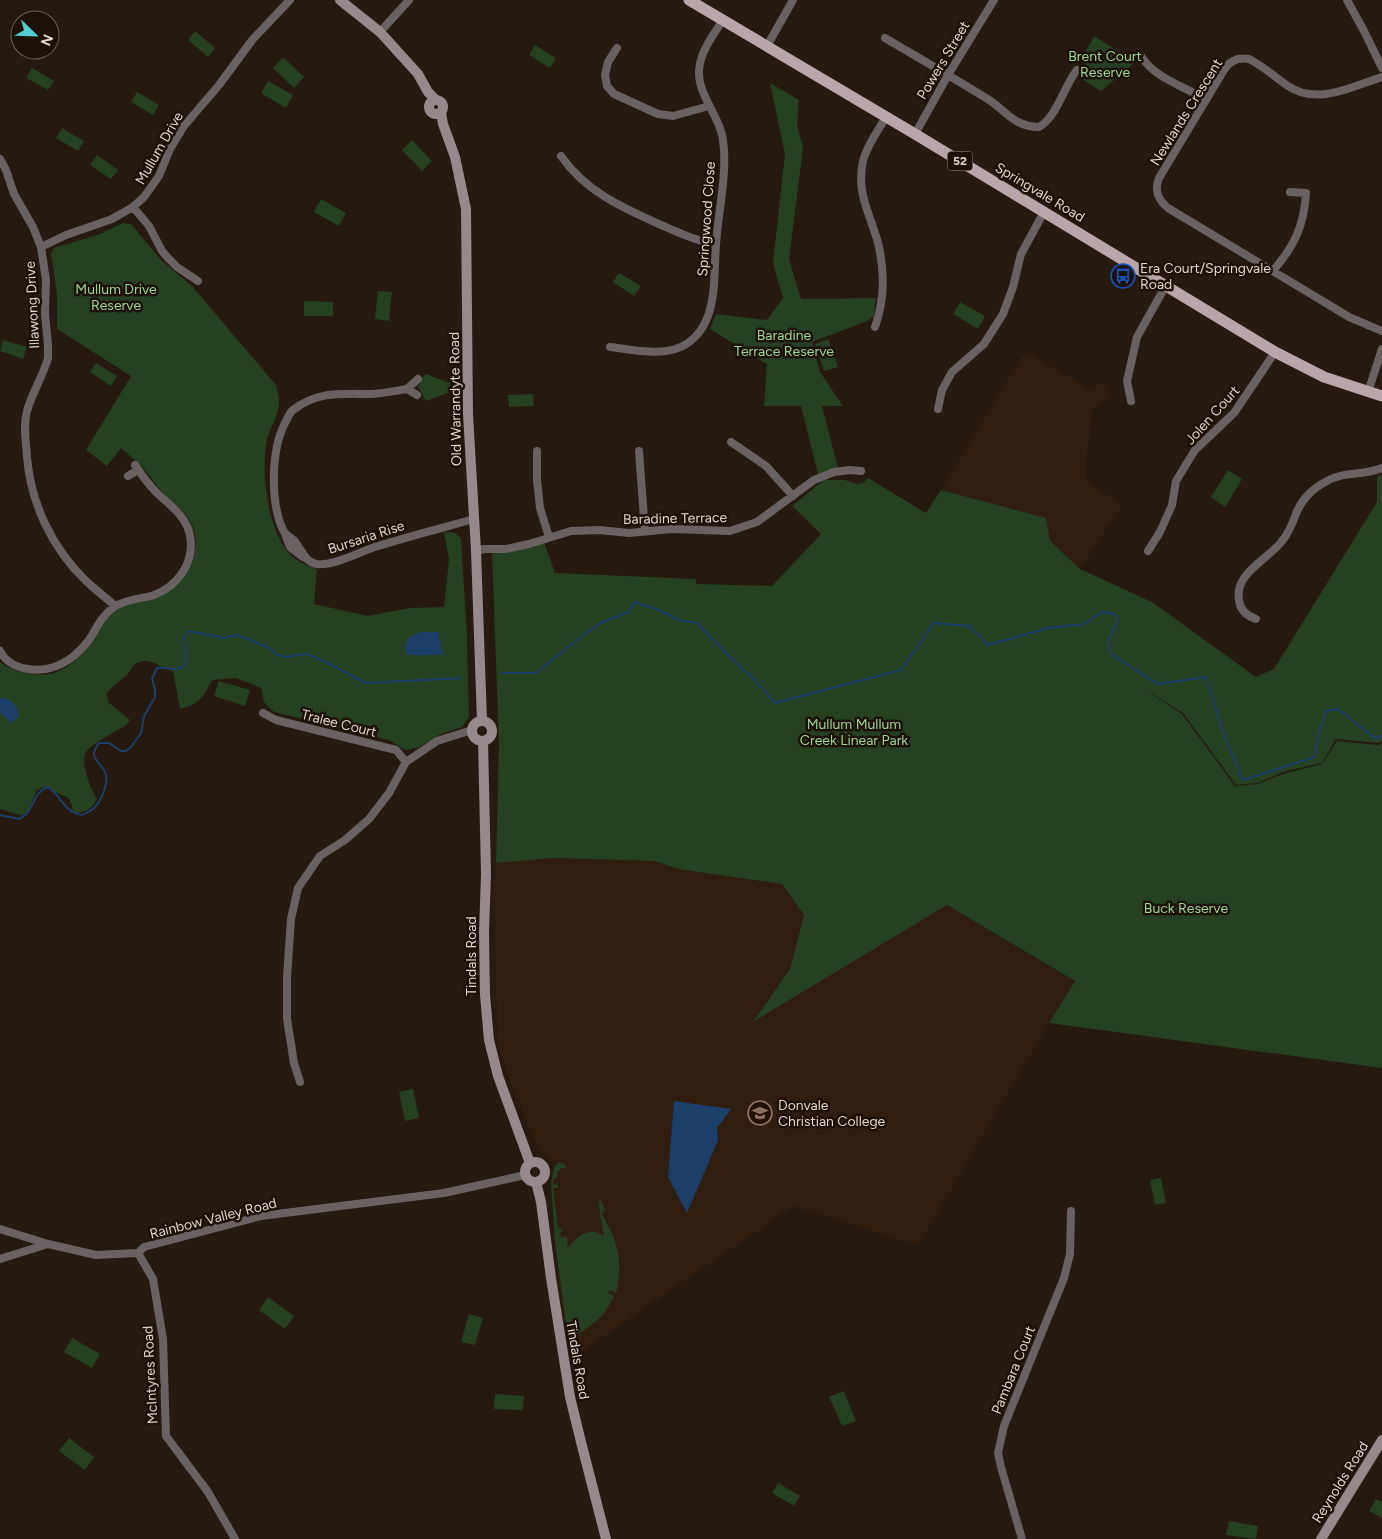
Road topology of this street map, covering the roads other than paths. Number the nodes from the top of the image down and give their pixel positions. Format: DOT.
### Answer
graph roads {
  1 [pos="290,0"];
  2 [pos="340,0"];
  3 [pos="409,0"];
  4 [pos="689,0"];
  5 [pos="793,0"];
  6 [pos="994,0"];
  7 [pos="1347,0"];
  8 [pos="723,20"];
  9 [pos="380,32"];
  10 [pos="885,38"];
  11 [pos="766,46"];
  12 [pos="617,48"];
  13 [pos="1140,56"];
  14 [pos="1381,65"];
  15 [pos="1076,70"];
  16 [pos="948,75"];
  17 [pos="1382,77"];
  18 [pos="1206,100"];
  19 [pos="710,106"];
  20 [pos="886,116"];
  21 [pos="915,134"];
  22 [pos="562,156"];
  23 [pos="0,159"];
  24 [pos="1290,192"];
  25 [pos="133,207"];
  26 [pos="1044,212"];
  27 [pos="716,244"];
  28 [pos="40,247"];
  29 [pos="1273,271"];
  30 [pos="198,281"];
  31 [pos="1165,286"];
  32 [pos="875,327"];
  33 [pos="1382,331"];
  34 [pos="610,348"];
  35 [pos="1382,349"];
  36 [pos="1275,352"];
  37 [pos="418,379"];
  38 [pos="407,388"];
  39 [pos="1368,392"];
  40 [pos="417,395"];
  41 [pos="1382,396"];
  42 [pos="1131,401"];
  43 [pos="938,409"];
  44 [pos="731,442"];
  45 [pos="537,451"];
  46 [pos="639,451"];
  47 [pos="1382,468"];
  48 [pos="861,472"];
  49 [pos="128,476"];
  50 [pos="793,496"];
  51 [pos="474,519"];
  52 [pos="645,532"];
  53 [pos="549,537"];
  54 [pos="476,551"];
  55 [pos="1148,551"];
  56 [pos="115,606"];
  57 [pos="1256,619"];
  58 [pos="0,651"];
  59 [pos="263,713"];
  60 [pos="482,721"];
  61 [pos="472,730"];
  62 [pos="483,741"];
  63 [pos="406,762"];
  64 [pos="300,1082"];
  65 [pos="530,1163"];
  66 [pos="525,1175"];
  67 [pos="536,1182"];
  68 [pos="1071,1211"];
  69 [pos="0,1229"];
  70 [pos="48,1244"];
  71 [pos="138,1253"];
  72 [pos="0,1259"];
  73 [pos="1382,1440"];
  74 [pos="235,1539"];
  75 [pos="606,1539"];
  76 [pos="1022,1539"];
  77 [pos="1321,1539"];
  1 -- 25 [label="street, Mullum Drive"];
  2 -- 9 [label="main road, Old Warrandyte Road"];
  3 -- 9 [label="street"];
  4 -- 8 [label="main road, Springvale Road / 52"];
  5 -- 11 [label="street"];
  6 -- 16 [label="street, Powers Street"];
  7 -- 14 [label="street"];
  8 -- 11 [label="main road, Springvale Road / 52"];
  8 -- 19 [label="street, Springwood Close"];
  9 -- 51 [label="main road, Old Warrandyte Road"];
  10 -- 16 [label="street"];
  11 -- 20 [label="main road, Springvale Road / 52"];
  12 -- 19 [label="street"];
  13 -- 18 [label="street"];
  15 -- 16 [label="street"];
  16 -- 21 [label="street, Powers Street"];
  17 -- 18 [label="street, Newlands Crescent"];
  18 -- 29 [label="street, Newlands Crescent"];
  19 -- 27 [label="street, Springwood Close"];
  20 -- 21 [label="main road, Springvale Road / 52"];
  20 -- 32 [label="street"];
  21 -- 26 [label="main road, Springvale Road / 52"];
  22 -- 27 [label="street"];
  23 -- 28 [label="street, Illawong Drive"];
  24 -- 29 [label="street"];
  25 -- 28 [label="street, Mullum Drive"];
  25 -- 30 [label="street"];
  26 -- 31 [label="main road, Springvale Road / 52"];
  26 -- 43 [label="street"];
  27 -- 34 [label="street, Springwood Close"];
  28 -- 56 [label="street, Illawong Drive"];
  29 -- 33 [label="street, Newlands Crescent"];
  31 -- 36 [label="main road, Springvale Road / 52"];
  31 -- 42 [label="street"];
  35 -- 39 [label="street"];
  36 -- 39 [label="main road, Springvale Road / 52"];
  36 -- 55 [label="street, Jolen Court"];
  37 -- 38 [label="street"];
  38 -- 40 [label="street"];
  38 -- 51 [label="street, Bursaria Rise"];
  39 -- 41 [label="main road, Springvale Road / 52"];
  44 -- 50 [label="street"];
  45 -- 53 [label="street"];
  46 -- 52 [label="street"];
  47 -- 57 [label="street"];
  48 -- 50 [label="street, Baradine Terrace"];
  49 -- 56 [label="street"];
  50 -- 52 [label="street, Baradine Terrace"];
  51 -- 54 [label="main road, Old Warrandyte Road"];
  52 -- 53 [label="street, Baradine Terrace"];
  53 -- 54 [label="street, Baradine Terrace"];
  54 -- 60 [label="main road, Old Warrandyte Road"];
  56 -- 58 [label="street"];
  59 -- 63 [label="street, Tralee Court"];
  60 -- 61 [label="main road"];
  60 -- 62 [label="main road"];
  61 -- 62 [label="main road"];
  61 -- 63 [label="street"];
  62 -- 65 [label="main road, Tindals Road"];
  63 -- 64 [label="street"];
  65 -- 66 [label="main road"];
  65 -- 67 [label="main road"];
  66 -- 67 [label="main road"];
  66 -- 71 [label="street, Rainbow Valley Road"];
  67 -- 75 [label="main road, Tindals Road"];
  68 -- 76 [label="street, Pambara Court"];
  69 -- 70 [label="street"];
  70 -- 71 [label="street, Rainbow Valley Road"];
  70 -- 72 [label="street"];
  71 -- 74 [label="street, McIntyres Road"];
  73 -- 77 [label="main road, Reynolds Road"];
}
